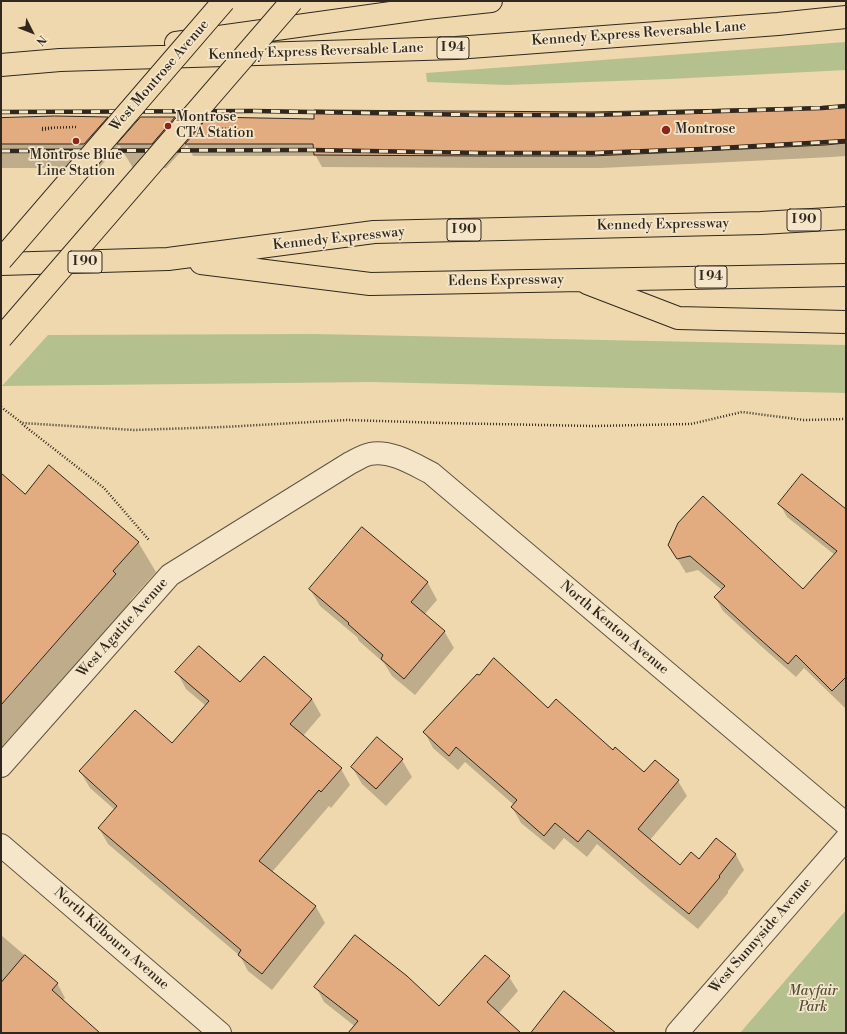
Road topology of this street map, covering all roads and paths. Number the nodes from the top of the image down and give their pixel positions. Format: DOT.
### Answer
graph roads {
  1 [pos="224,1"];
  2 [pos="292,1"];
  3 [pos="491,1"];
  4 [pos="846,17"];
  5 [pos="60,60"];
  6 [pos="1,65"];
  7 [pos="79,127"];
  8 [pos="238,128"];
  9 [pos="42,129"];
  10 [pos="219,129"];
  11 [pos="846,218"];
  12 [pos="1,260"];
  13 [pos="168,260"];
  14 [pos="1,264"];
  15 [pos="846,275"];
  16 [pos="577,279"];
  17 [pos="846,322"];
  18 [pos="1,338"];
  19 [pos="1,407"];
  20 [pos="846,420"];
  21 [pos="22,423"];
  22 [pos="370,454"];
  23 [pos="149,540"];
  24 [pos="1,766"];
  25 [pos="846,824"];
  26 [pos="846,839"];
  27 [pos="1,845"];
  28 [pos="220,1033"];
  29 [pos="677,1033"];
  1 -- 12 [label="main road, West Montrose Avenue, bridge"];
  2 -- 18 [label="main road, bridge"];
  3 -- 5 [label="main road"];
  4 -- 5 [label="main road, Kennedy Express Reversable Lane / I 94"];
  5 -- 6 [label="main road, Kennedy Express Reversable Lane"];
  7 -- 9 [label="path"];
  8 -- 10 [label="path"];
  11 -- 13 [label="main road, Kennedy Expressway / I 90"];
  13 -- 14 [label="main road, Kennedy Expressway / I 90"];
  13 -- 16 [label="main road, Edens Expressway / I 94"];
  15 -- 16 [label="main road, Edens Expressway / I 94"];
  16 -- 17 [label="main road"];
  19 -- 21 [label="path"];
  20 -- 21 [label="path"];
  21 -- 23 [label="path"];
  22 -- 24 [label="street, West Agatite Avenue"];
  22 -- 25 [label="street, North Kenton Avenue"];
  26 -- 29 [label="street, West Sunnyside Avenue"];
  27 -- 28 [label="street, North Kilbourn Avenue"];
}
